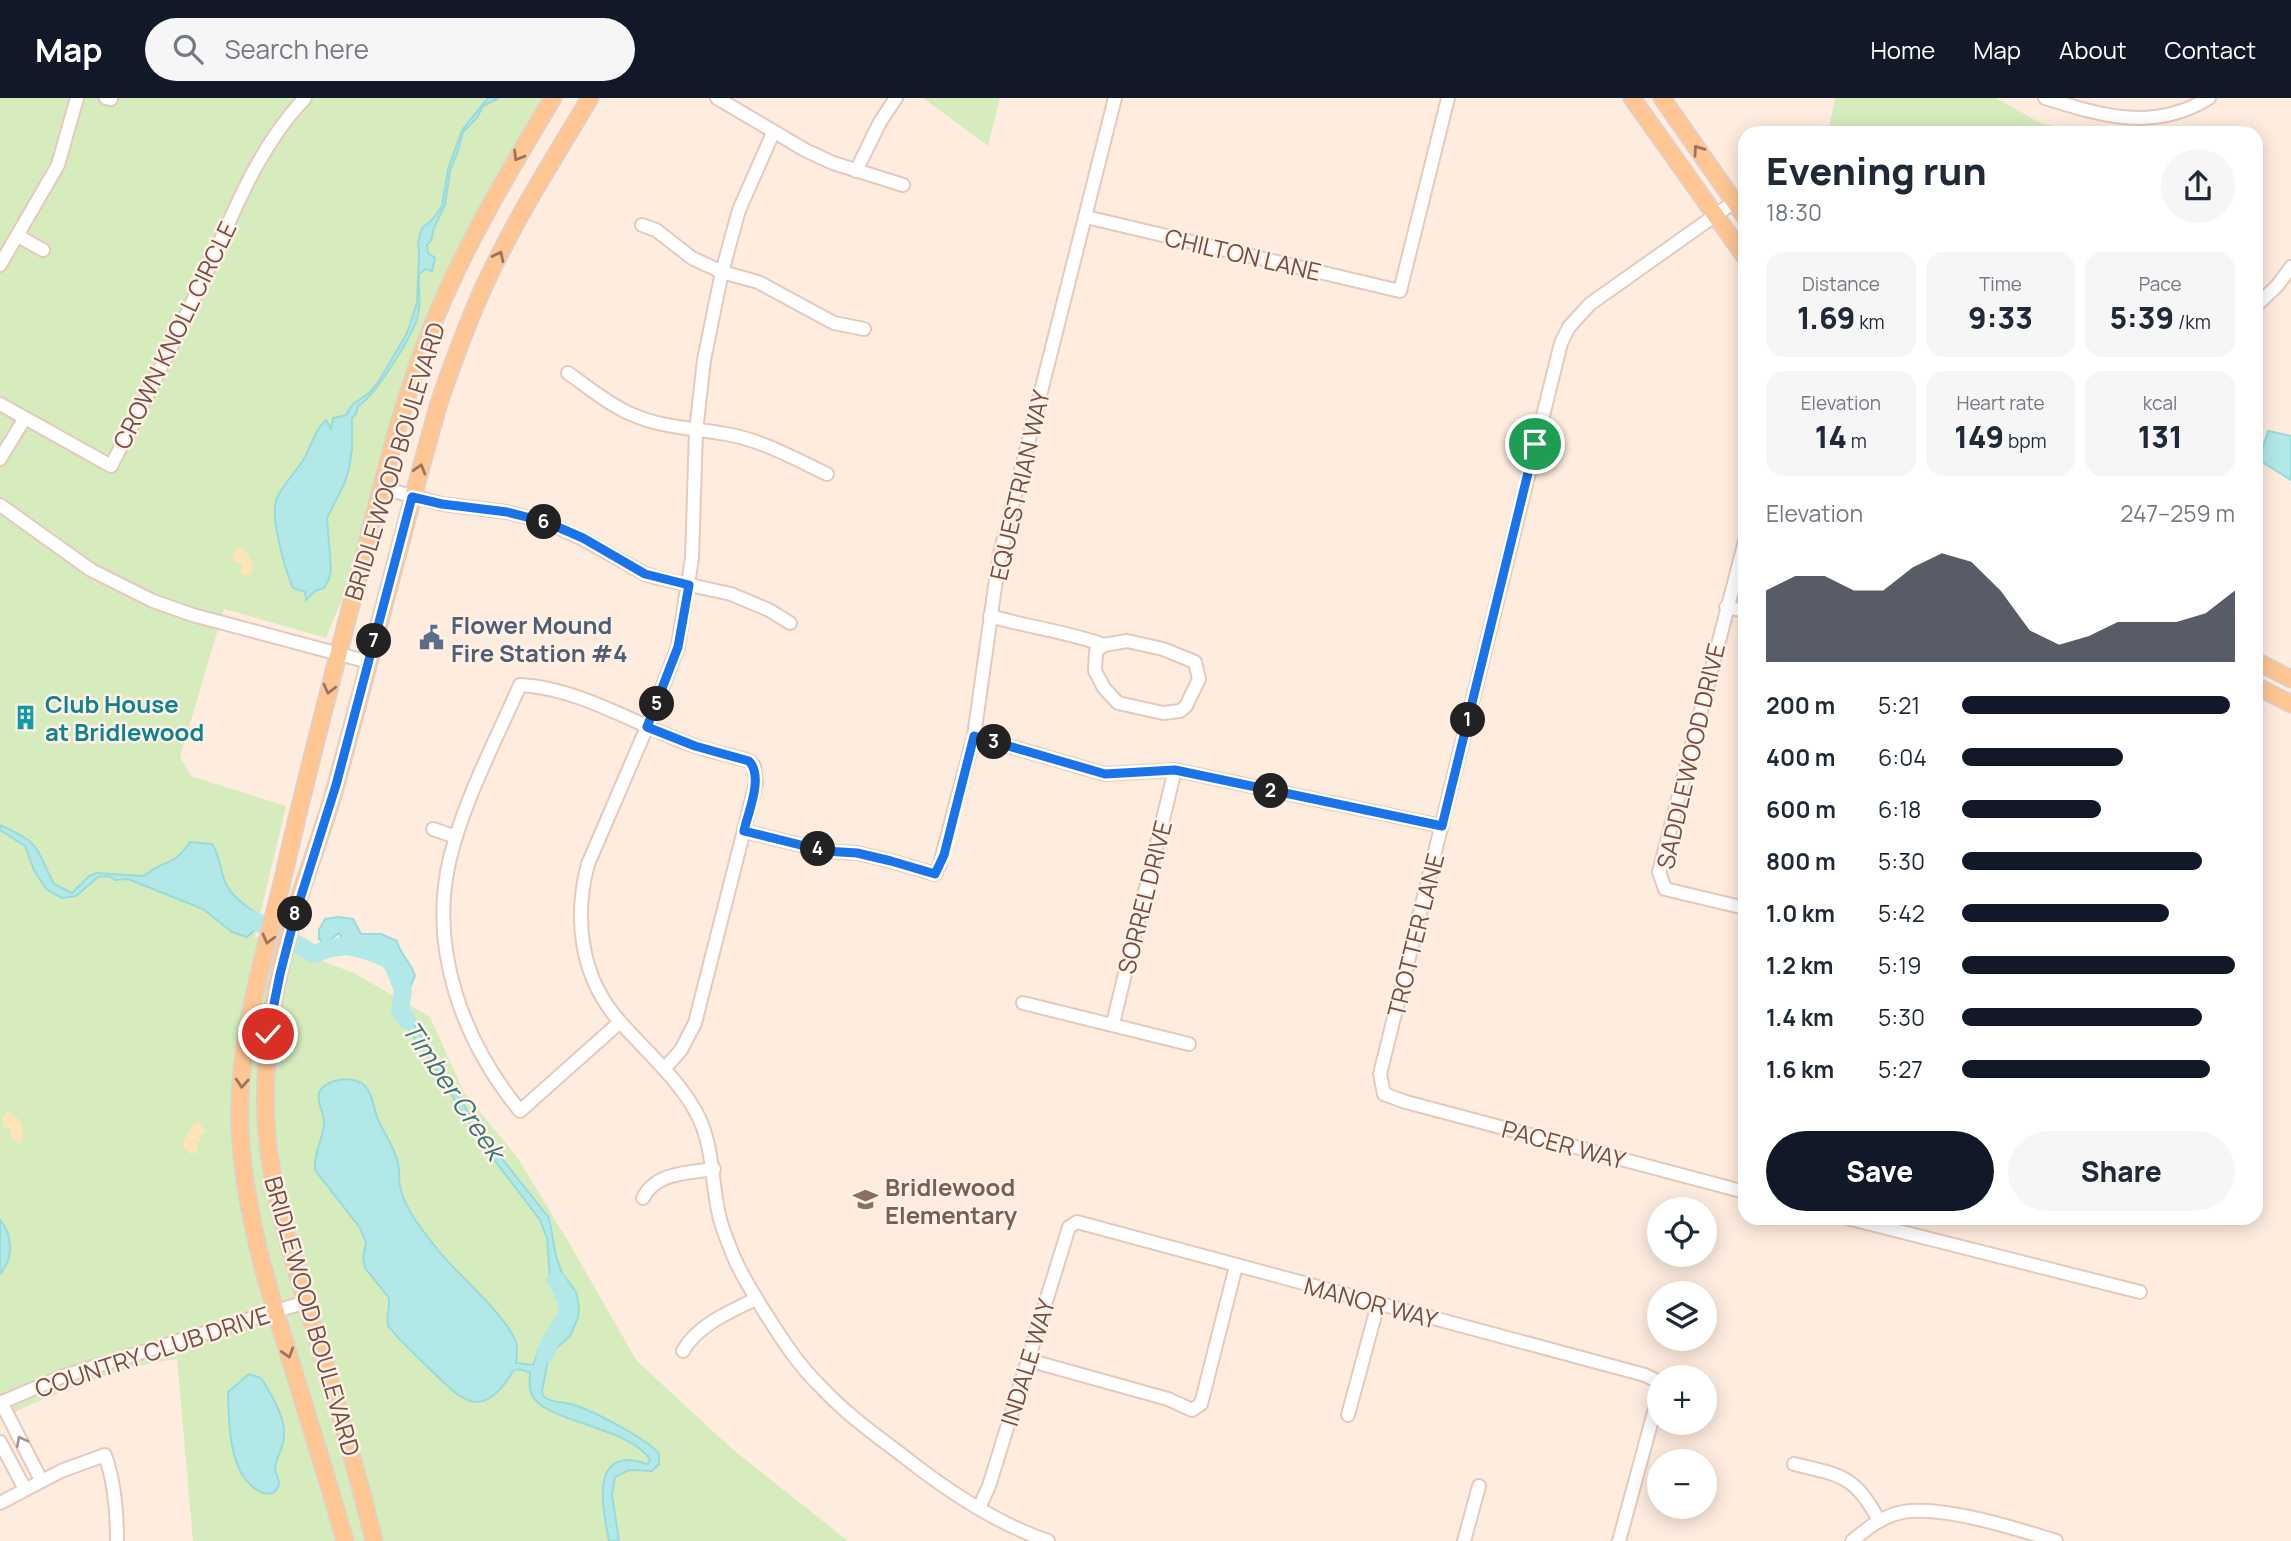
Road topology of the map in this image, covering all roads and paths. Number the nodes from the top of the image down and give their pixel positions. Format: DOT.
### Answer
graph roads {
  1 [pos="78,98"];
  2 [pos="305,98"];
  3 [pos="553,98"];
  4 [pos="590,98"];
  5 [pos="717,98"];
  6 [pos="896,98"];
  7 [pos="1115,98"];
  8 [pos="1448,98"];
  9 [pos="1632,98"];
  10 [pos="1662,98"];
  11 [pos="2045,98"];
  12 [pos="2209,98"];
  13 [pos="773,133"];
  14 [pos="856,171"];
  15 [pos="903,185"];
  16 [pos="1734,202"];
  17 [pos="1738,207"];
  18 [pos="1715,215"];
  19 [pos="1086,217"];
  20 [pos="642,225"];
  21 [pos="18,236"];
  22 [pos="1738,247"];
  23 [pos="43,250"];
  24 [pos="0,265"];
  25 [pos="2291,267"];
  26 [pos="722,272"];
  27 [pos="2263,299"];
  28 [pos="864,329"];
  29 [pos="568,373"];
  30 [pos="0,404"];
  31 [pos="25,418"];
  32 [pos="696,431"];
  33 [pos="0,459"];
  34 [pos="827,474"];
  35 [pos="382,488"];
  36 [pos="412,497"];
  37 [pos="0,505"];
  38 [pos="1738,565"];
  39 [pos="359,575"];
  40 [pos="390,583"];
  41 [pos="689,585"];
  42 [pos="1726,607"];
  43 [pos="1738,610"];
  44 [pos="990,616"];
  45 [pos="790,623"];
  46 [pos="1104,645"];
  47 [pos="338,654"];
  48 [pos="369,662"];
  49 [pos="2263,664"];
  50 [pos="2291,679"];
  51 [pos="2263,689"];
  52 [pos="2291,704"];
  53 [pos="647,727"];
  54 [pos="974,736"];
  55 [pos="1175,770"];
  56 [pos="1442,826"];
  57 [pos="433,829"];
  58 [pos="744,831"];
  59 [pos="456,837"];
  60 [pos="1738,906"];
  61 [pos="1023,1003"];
  62 [pos="620,1022"];
  63 [pos="1113,1024"];
  64 [pos="1189,1044"];
  65 [pos="664,1069"];
  66 [pos="1384,1094"];
  67 [pos="714,1169"];
  68 [pos="1738,1190"];
  69 [pos="643,1198"];
  70 [pos="1081,1223"];
  71 [pos="1875,1225"];
  72 [pos="1236,1266"];
  73 [pos="2140,1292"];
  74 [pos="756,1298"];
  75 [pos="306,1302"];
  76 [pos="1378,1304"];
  77 [pos="276,1312"];
  78 [pos="682,1351"];
  79 [pos="1028,1360"];
  80 [pos="1647,1376"];
  81 [pos="0,1402"];
  82 [pos="1348,1415"];
  83 [pos="1648,1435"];
  84 [pos="0,1442"];
  85 [pos="1794,1464"];
  86 [pos="41,1480"];
  87 [pos="1479,1486"];
  88 [pos="24,1489"];
  89 [pos="0,1503"];
  90 [pos="979,1508"];
  91 [pos="1879,1521"];
  92 [pos="117,1541"];
  93 [pos="345,1541"];
  94 [pos="374,1541"];
  95 [pos="1048,1541"];
  96 [pos="1464,1541"];
  97 [pos="1619,1541"];
  98 [pos="1852,1541"];
  99 [pos="2056,1541"];
  1 -- 21 [label="street"];
  2 -- 31 [label="street, CROWN KNOLL CIRCLE"];
  3 -- 35 [label="main road, BRIDLEWOOD BOULEVARD, one-way"];
  36 -- 4 [label="main road, BRIDLEWOOD BOULEVARD, one-way"];
  5 -- 13 [label="street"];
  6 -- 14 [label="street"];
  7 -- 19 [label="street, EQUESTRIAN WAY"];
  8 -- 19 [label="street, CHILTON LANE"];
  9 -- 18 [label="main road"];
  16 -- 10 [label="main road, one-way"];
  11 -- 12 [label="street"];
  13 -- 14 [label="street"];
  13 -- 26 [label="street"];
  14 -- 15 [label="street"];
  16 -- 17 [label="main road"];
  16 -- 18 [label="street, TROTTER LANE"];
  18 -- 22 [label="main road"];
  18 -- 56 [label="street, TROTTER LANE"];
  19 -- 44 [label="street, EQUESTRIAN WAY"];
  20 -- 26 [label="street"];
  21 -- 23 [label="street"];
  21 -- 24 [label="street"];
  25 -- 27 [label="street"];
  26 -- 28 [label="street"];
  26 -- 32 [label="street"];
  29 -- 32 [label="street"];
  30 -- 31 [label="street, CROWN KNOLL CIRCLE"];
  31 -- 33 [label="street"];
  32 -- 34 [label="street"];
  32 -- 41 [label="street"];
  35 -- 36 [label="street"];
  35 -- 39 [label="main road, BRIDLEWOOD BOULEVARD"];
  36 -- 40 [label="main road, BRIDLEWOOD BOULEVARD"];
  36 -- 41 [label="street"];
  37 -- 47 [label="street"];
  38 -- 42 [label="street, SADDLEWOOD DRIVE"];
  39 -- 40 [label="main road"];
  39 -- 47 [label="main road, BRIDLEWOOD BOULEVARD"];
  40 -- 48 [label="main road, BRIDLEWOOD BOULEVARD"];
  41 -- 45 [label="street"];
  41 -- 53 [label="street"];
  42 -- 43 [label="street"];
  42 -- 60 [label="street, SADDLEWOOD DRIVE"];
  44 -- 46 [label="street"];
  44 -- 54 [label="street, EQUESTRIAN WAY"];
  46 -- 46 [label="street"];
  47 -- 48 [label="street"];
  47 -- 77 [label="main road, BRIDLEWOOD BOULEVARD, one-way"];
  48 -- 75 [label="main road, BRIDLEWOOD BOULEVARD"];
  49 -- 50 [label="main road"];
  51 -- 52 [label="main road"];
  53 -- 58 [label="street"];
  53 -- 59 [label="street"];
  53 -- 62 [label="street"];
  54 -- 55 [label="street"];
  54 -- 58 [label="street, EQUESTRIAN WAY"];
  55 -- 56 [label="street"];
  55 -- 63 [label="street, SORREL DRIVE"];
  56 -- 66 [label="street, TROTTER LANE"];
  57 -- 59 [label="street"];
  58 -- 65 [label="street"];
  59 -- 62 [label="street"];
  61 -- 63 [label="street"];
  62 -- 65 [label="street"];
  63 -- 64 [label="street"];
  65 -- 67 [label="street"];
  66 -- 68 [label="street, PACER WAY"];
  67 -- 69 [label="street"];
  67 -- 74 [label="street"];
  70 -- 72 [label="street, MANOR WAY"];
  70 -- 79 [label="street, INDALE WAY"];
  71 -- 73 [label="street"];
  72 -- 76 [label="street, MANOR WAY"];
  72 -- 79 [label="street"];
  74 -- 78 [label="street"];
  74 -- 90 [label="street"];
  75 -- 77 [label="street, COUNTRY CLUB DRIVE"];
  75 -- 94 [label="main road, BRIDLEWOOD BOULEVARD"];
  76 -- 80 [label="street, MANOR WAY"];
  76 -- 82 [label="street"];
  77 -- 81 [label="street, COUNTRY CLUB DRIVE"];
  77 -- 93 [label="main road, BRIDLEWOOD BOULEVARD, one-way"];
  79 -- 90 [label="street, INDALE WAY"];
  86 -- 81 [label="street, one-way"];
  83 -- 97 [label="street"];
  84 -- 88 [label="street"];
  85 -- 91 [label="street"];
  86 -- 88 [label="street"];
  86 -- 92 [label="street"];
  87 -- 96 [label="street"];
  88 -- 89 [label="street"];
  90 -- 95 [label="street"];
  91 -- 98 [label="street"];
  91 -- 99 [label="street"];
}
